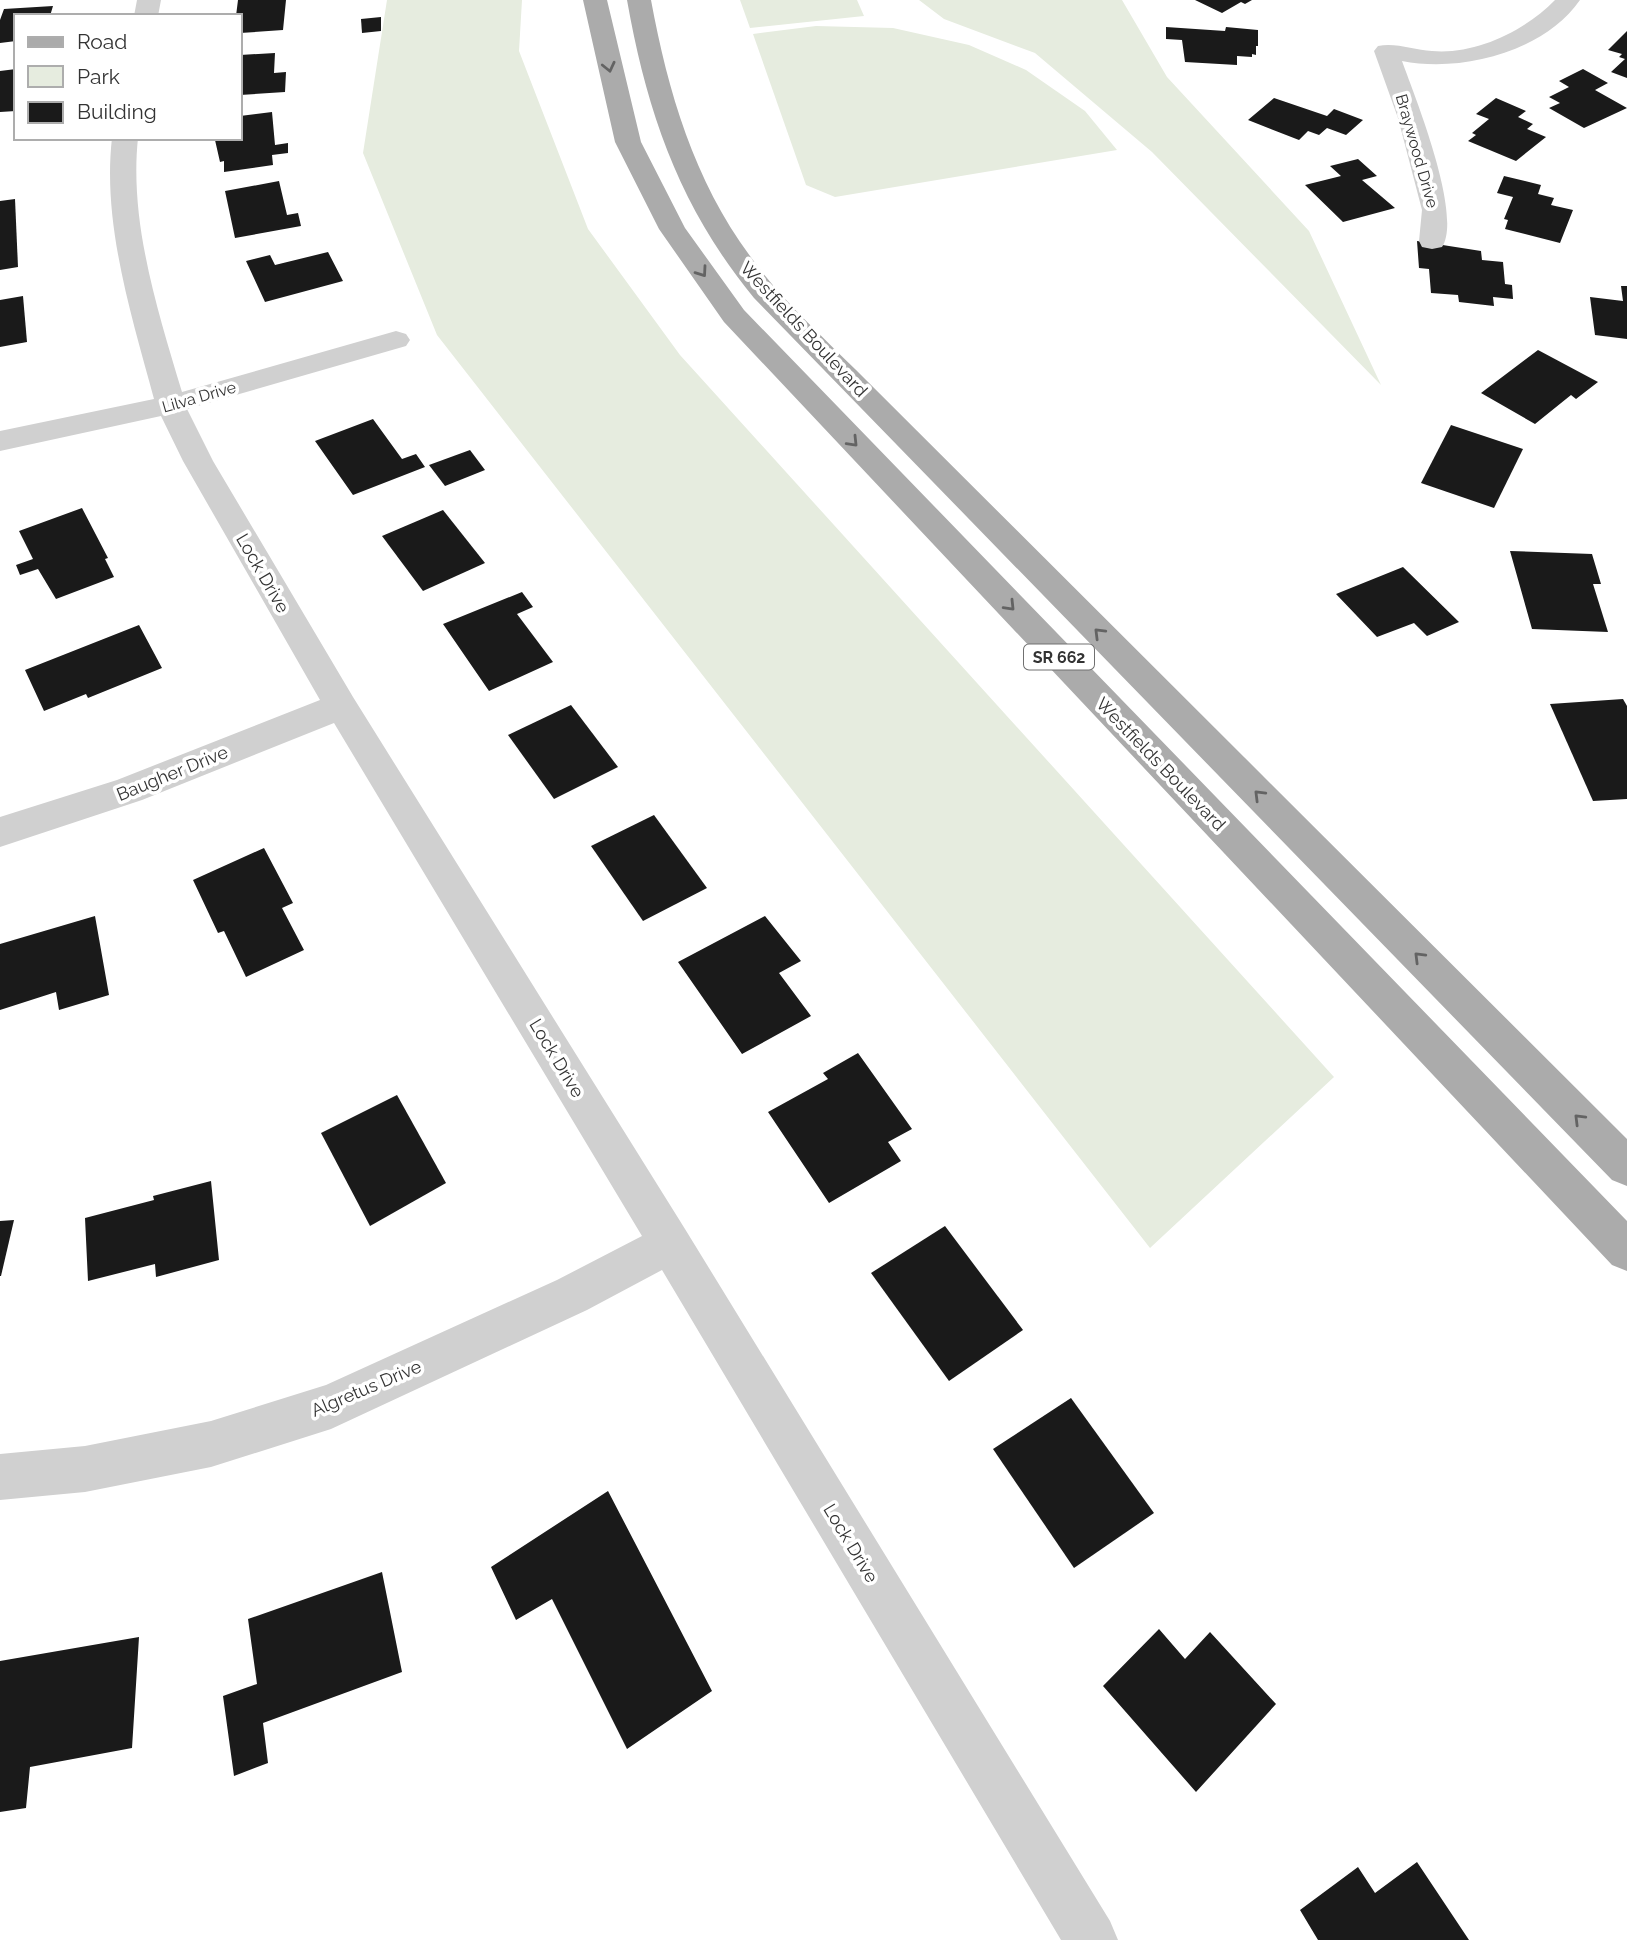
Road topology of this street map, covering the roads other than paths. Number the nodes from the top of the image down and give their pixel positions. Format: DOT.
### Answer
graph roads {
  1 [pos="595,0"];
  2 [pos="639,0"];
  3 [pos="1568,0"];
  4 [pos="125,140"];
  5 [pos="1432,241"];
  6 [pos="396,340"];
  7 [pos="171,406"];
  8 [pos="0,441"];
  9 [pos="341,706"];
  10 [pos="0,832"];
  11 [pos="1627,1167"];
  12 [pos="670,1242"];
  13 [pos="1627,1251"];
  14 [pos="0,1477"];
  15 [pos="1091,1940"];
  1 -- 13 [label="main road, Westfields Boulevard / SR 662, one-way"];
  11 -- 2 [label="main road, Westfields Boulevard / SR 662, one-way"];
  3 -- 5 [label="street, Braywood Drive"];
  4 -- 7 [label="street, Lock Drive"];
  6 -- 7 [label="street, Lilva Drive"];
  7 -- 8 [label="street, Lilva Drive"];
  7 -- 9 [label="street, Lock Drive"];
  9 -- 10 [label="street, Baugher Drive"];
  9 -- 12 [label="street, Lock Drive"];
  12 -- 14 [label="street, Algretus Drive"];
  12 -- 15 [label="street, Lock Drive"];
}
